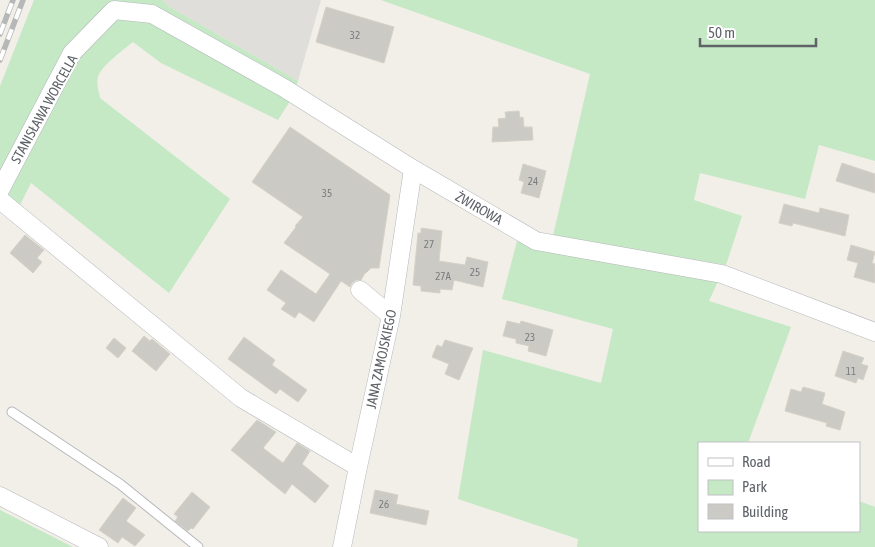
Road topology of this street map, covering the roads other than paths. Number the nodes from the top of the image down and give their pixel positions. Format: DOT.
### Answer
graph roads {
  1 [pos="114,10"];
  2 [pos="414,169"];
  3 [pos="0,190"];
  4 [pos="0,200"];
  5 [pos="360,290"];
  6 [pos="391,316"];
  7 [pos="875,332"];
  8 [pos="12,412"];
  9 [pos="358,467"];
  10 [pos="0,496"];
  11 [pos="99,547"];
  12 [pos="198,547"];
  13 [pos="342,547"];
  1 -- 2 [label="street, ŻWIROWA"];
  1 -- 3 [label="street, STANISŁAWA WORCELLA"];
  2 -- 6 [label="street, JANA ZAMOJSKIEGO"];
  2 -- 7 [label="street, ŻWIROWA"];
  4 -- 9 [label="street"];
  5 -- 6 [label="street"];
  6 -- 9 [label="street, JANA ZAMOJSKIEGO"];
  8 -- 12 [label="lane"];
  9 -- 13 [label="street, JANA ZAMOJSKIEGO"];
  10 -- 11 [label="street"];
}
